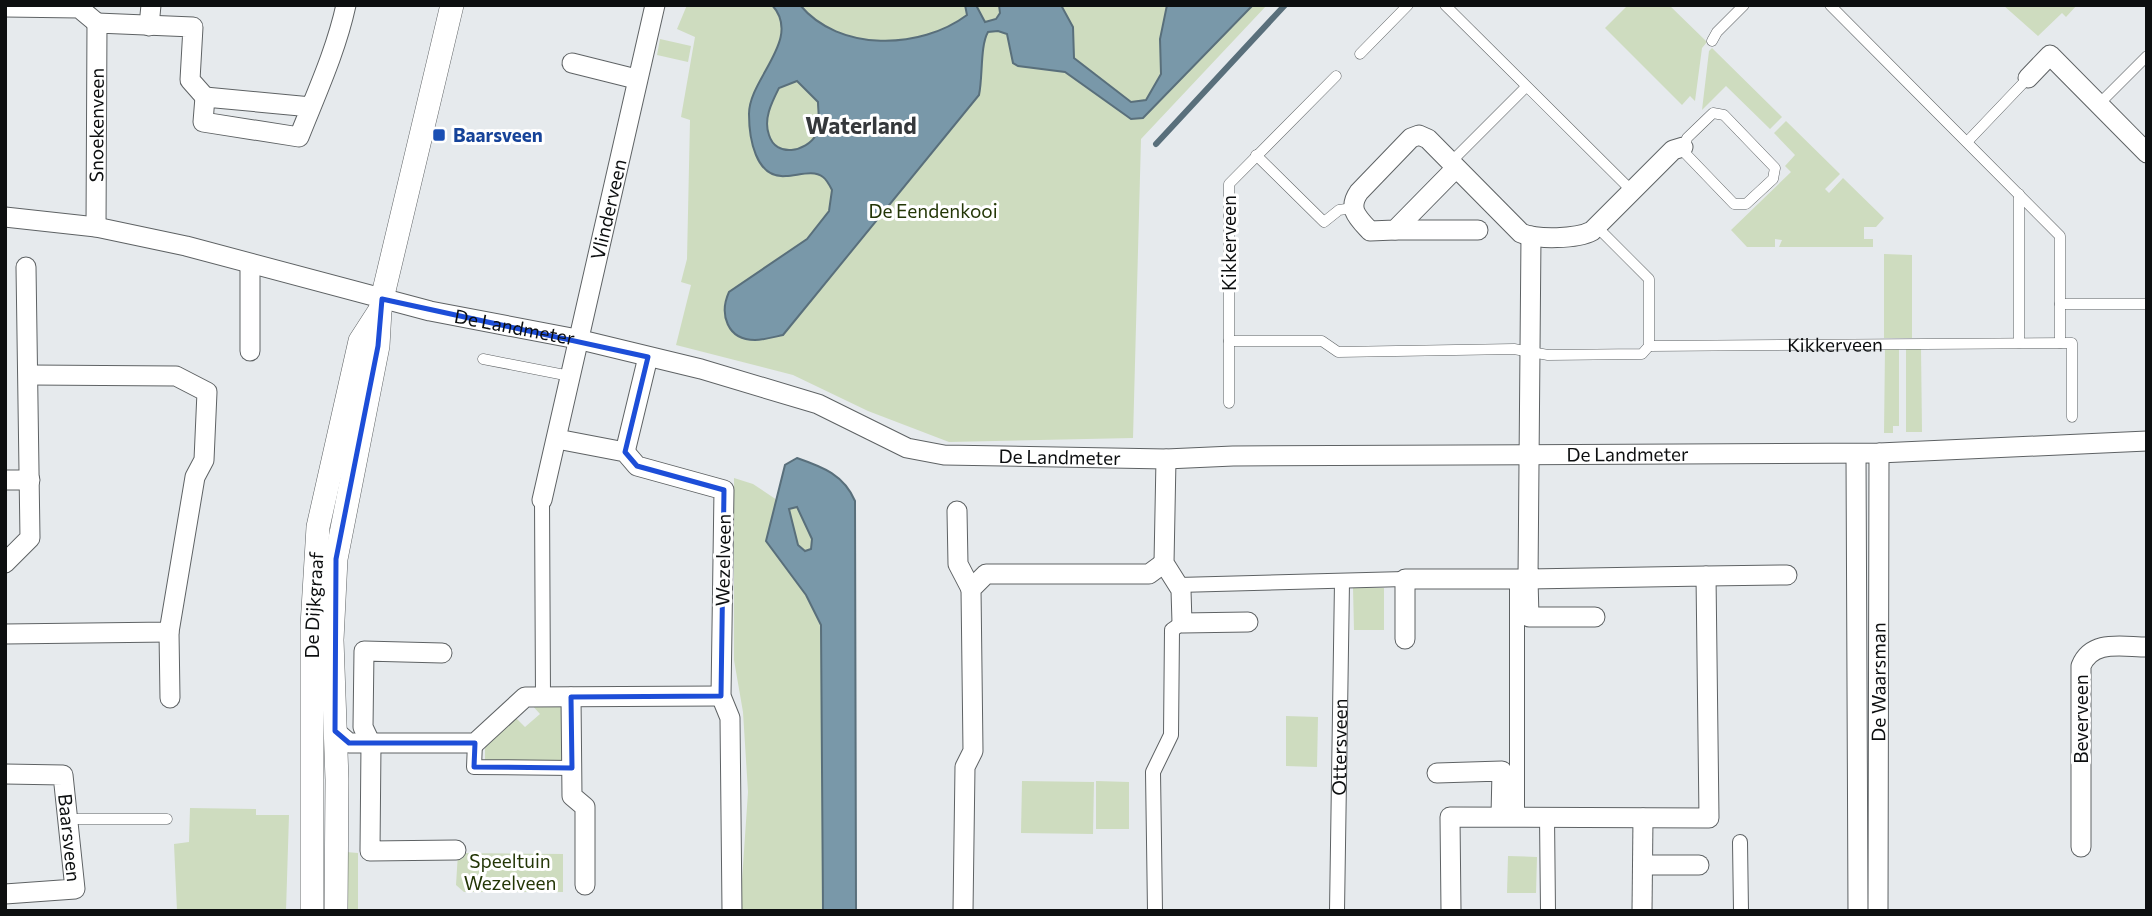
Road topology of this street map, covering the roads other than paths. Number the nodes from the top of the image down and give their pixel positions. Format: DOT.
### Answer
graph roads {
  1 [pos="151,5"];
  2 [pos="346,5"];
  3 [pos="452,5"];
  4 [pos="655,5"];
  5 [pos="1408,5"];
  6 [pos="1445,5"];
  7 [pos="1744,5"];
  8 [pos="1830,5"];
  9 [pos="5,7"];
  10 [pos="97,23"];
  11 [pos="149,26"];
  12 [pos="1712,41"];
  13 [pos="1360,54"];
  14 [pos="2147,56"];
  15 [pos="572,63"];
  16 [pos="1336,76"];
  17 [pos="2028,78"];
  18 [pos="636,79"];
  19 [pos="1526,87"];
  20 [pos="205,97"];
  21 [pos="2099,104"];
  22 [pos="311,107"];
  23 [pos="1967,142"];
  24 [pos="1683,147"];
  25 [pos="2147,153"];
  26 [pos="1256,155"];
  27 [pos="1453,165"];
  28 [pos="1632,191"];
  29 [pos="2019,194"];
  30 [pos="1353,208"];
  31 [pos="5,217"];
  32 [pos="96,227"];
  33 [pos="1597,227"];
  34 [pos="1395,230"];
  35 [pos="1478,230"];
  36 [pos="1531,236"];
  37 [pos="250,264"];
  38 [pos="26,267"];
  39 [pos="2060,304"];
  40 [pos="2147,304"];
  41 [pos="381,305"];
  42 [pos="577,339"];
  43 [pos="1229,341"];
  44 [pos="2019,343"];
  45 [pos="2060,343"];
  46 [pos="1649,346"];
  47 [pos="250,351"];
  48 [pos="1531,352"];
  49 [pos="648,357"];
  50 [pos="483,359"];
  51 [pos="30,374"];
  52 [pos="570,376"];
  53 [pos="1229,402"];
  54 [pos="2072,417"];
  55 [pos="557,439"];
  56 [pos="2147,440"];
  57 [pos="625,452"];
  58 [pos="1879,453"];
  59 [pos="1531,454"];
  60 [pos="1856,454"];
  61 [pos="1166,459"];
  62 [pos="5,480"];
  63 [pos="30,480"];
  64 [pos="542,500"];
  65 [pos="957,511"];
  66 [pos="5,563"];
  67 [pos="1164,563"];
  68 [pos="1787,575"];
  69 [pos="1706,576"];
  70 [pos="1405,579"];
  71 [pos="1523,579"];
  72 [pos="1342,582"];
  73 [pos="1178,585"];
  74 [pos="971,589"];
  75 [pos="1595,617"];
  76 [pos="1182,622"];
  77 [pos="1248,622"];
  78 [pos="169,632"];
  79 [pos="5,634"];
  80 [pos="1405,639"];
  81 [pos="2147,647"];
  82 [pos="442,653"];
  83 [pos="543,696"];
  84 [pos="721,696"];
  85 [pos="571,697"];
  86 [pos="170,698"];
  87 [pos="334,731"];
  88 [pos="475,743"];
  89 [pos="371,744"];
  90 [pos="572,768"];
  91 [pos="1437,773"];
  92 [pos="5,774"];
  93 [pos="1509,817"];
  94 [pos="1547,817"];
  95 [pos="1643,818"];
  96 [pos="65,819"];
  97 [pos="167,819"];
  98 [pos="1740,842"];
  99 [pos="2081,847"];
  100 [pos="456,849"];
  101 [pos="1643,865"];
  102 [pos="1699,865"];
  103 [pos="585,885"];
  104 [pos="5,894"];
  105 [pos="312,911"];
  106 [pos="336,911"];
  107 [pos="732,911"];
  108 [pos="963,911"];
  109 [pos="1155,911"];
  110 [pos="1337,911"];
  111 [pos="1451,911"];
  112 [pos="1548,911"];
  113 [pos="1642,911"];
  114 [pos="1741,911"];
  115 [pos="1858,911"];
  116 [pos="1878,911"];
  1 -- 11 [label="street"];
  2 -- 22 [label="street"];
  3 -- 41 [label="street, De Dijkgraaf"];
  4 -- 18 [label="street, Vlinderveen"];
  5 -- 13 [label="lane"];
  6 -- 19 [label="lane"];
  7 -- 12 [label="lane"];
  8 -- 23 [label="lane"];
  9 -- 10 [label="street"];
  10 -- 11 [label="street"];
  10 -- 32 [label="street, Snoekenveen"];
  11 -- 20 [label="street"];
  14 -- 21 [label="lane"];
  15 -- 18 [label="street"];
  16 -- 26 [label="lane, Kikkerveen"];
  17 -- 21 [label="street"];
  17 -- 23 [label="lane"];
  18 -- 42 [label="street, Vlinderveen"];
  19 -- 27 [label="lane"];
  19 -- 28 [label="lane"];
  20 -- 22 [label="street"];
  20 -- 22 [label="street"];
  21 -- 25 [label="street"];
  23 -- 29 [label="lane"];
  24 -- 24 [label="lane"];
  24 -- 28 [label="street"];
  26 -- 30 [label="lane"];
  26 -- 43 [label="lane, Kikkerveen"];
  27 -- 30 [label="street"];
  27 -- 34 [label="street"];
  27 -- 36 [label="street"];
  28 -- 33 [label="street"];
  29 -- 39 [label="lane"];
  29 -- 44 [label="lane"];
  30 -- 34 [label="street"];
  31 -- 32 [label="street, De Landmeter"];
  32 -- 37 [label="street, De Landmeter"];
  33 -- 36 [label="street"];
  33 -- 46 [label="lane"];
  34 -- 35 [label="street"];
  36 -- 48 [label="street"];
  37 -- 41 [label="street, De Landmeter"];
  37 -- 47 [label="street"];
  38 -- 51 [label="street"];
  39 -- 40 [label="lane"];
  39 -- 45 [label="lane"];
  41 -- 42 [label="street, De Landmeter"];
  41 -- 87 [label="street, De Dijkgraaf"];
  41 -- 105 [label="street, De Dijkgraaf"];
  42 -- 49 [label="street, De Landmeter"];
  42 -- 52 [label="street"];
  43 -- 48 [label="lane, Kikkerveen"];
  43 -- 53 [label="lane, Kikkerveen"];
  44 -- 45 [label="lane, Kikkerveen"];
  44 -- 46 [label="lane, Kikkerveen"];
  45 -- 54 [label="lane"];
  46 -- 48 [label="lane, Kikkerveen"];
  48 -- 59 [label="street"];
  49 -- 57 [label="street"];
  49 -- 61 [label="street, De Landmeter"];
  50 -- 52 [label="lane"];
  51 -- 63 [label="street"];
  51 -- 78 [label="street"];
  52 -- 55 [label="street"];
  55 -- 57 [label="street, Wezelveen"];
  55 -- 64 [label="street"];
  56 -- 58 [label="street, De Landmeter"];
  57 -- 84 [label="street, Wezelveen"];
  58 -- 60 [label="street, De Landmeter"];
  58 -- 116 [label="street, De Waarsman"];
  59 -- 60 [label="street, De Landmeter"];
  59 -- 61 [label="street, De Landmeter"];
  59 -- 71 [label="street"];
  60 -- 115 [label="street, De Waarsman"];
  61 -- 67 [label="street"];
  62 -- 63 [label="street"];
  63 -- 66 [label="street"];
  64 -- 83 [label="street"];
  65 -- 74 [label="street"];
  67 -- 73 [label="street"];
  67 -- 74 [label="street"];
  68 -- 69 [label="street"];
  69 -- 71 [label="street"];
  69 -- 95 [label="street"];
  70 -- 71 [label="street"];
  70 -- 72 [label="street"];
  70 -- 80 [label="street"];
  71 -- 75 [label="street"];
  71 -- 93 [label="street"];
  72 -- 73 [label="street"];
  72 -- 110 [label="street, Ottersveen"];
  73 -- 76 [label="street"];
  74 -- 108 [label="street"];
  76 -- 77 [label="street"];
  76 -- 109 [label="street"];
  78 -- 79 [label="street"];
  78 -- 86 [label="street"];
  81 -- 99 [label="street, Beverveen"];
  82 -- 89 [label="street"];
  83 -- 85 [label="street"];
  83 -- 88 [label="street"];
  84 -- 85 [label="street"];
  84 -- 107 [label="street, Wezelveen"];
  85 -- 90 [label="street"];
  87 -- 89 [label="street"];
  87 -- 106 [label="street, De Dijkgraaf"];
  88 -- 89 [label="street"];
  88 -- 90 [label="street"];
  89 -- 100 [label="street"];
  90 -- 103 [label="street"];
  91 -- 93 [label="street"];
  92 -- 96 [label="street, Baarsveen"];
  93 -- 94 [label="street"];
  93 -- 111 [label="street"];
  94 -- 95 [label="street"];
  94 -- 112 [label="street"];
  95 -- 101 [label="street"];
  96 -- 97 [label="lane"];
  96 -- 104 [label="street, Baarsveen"];
  98 -- 114 [label="street"];
  101 -- 102 [label="street"];
  101 -- 113 [label="street"];
}
